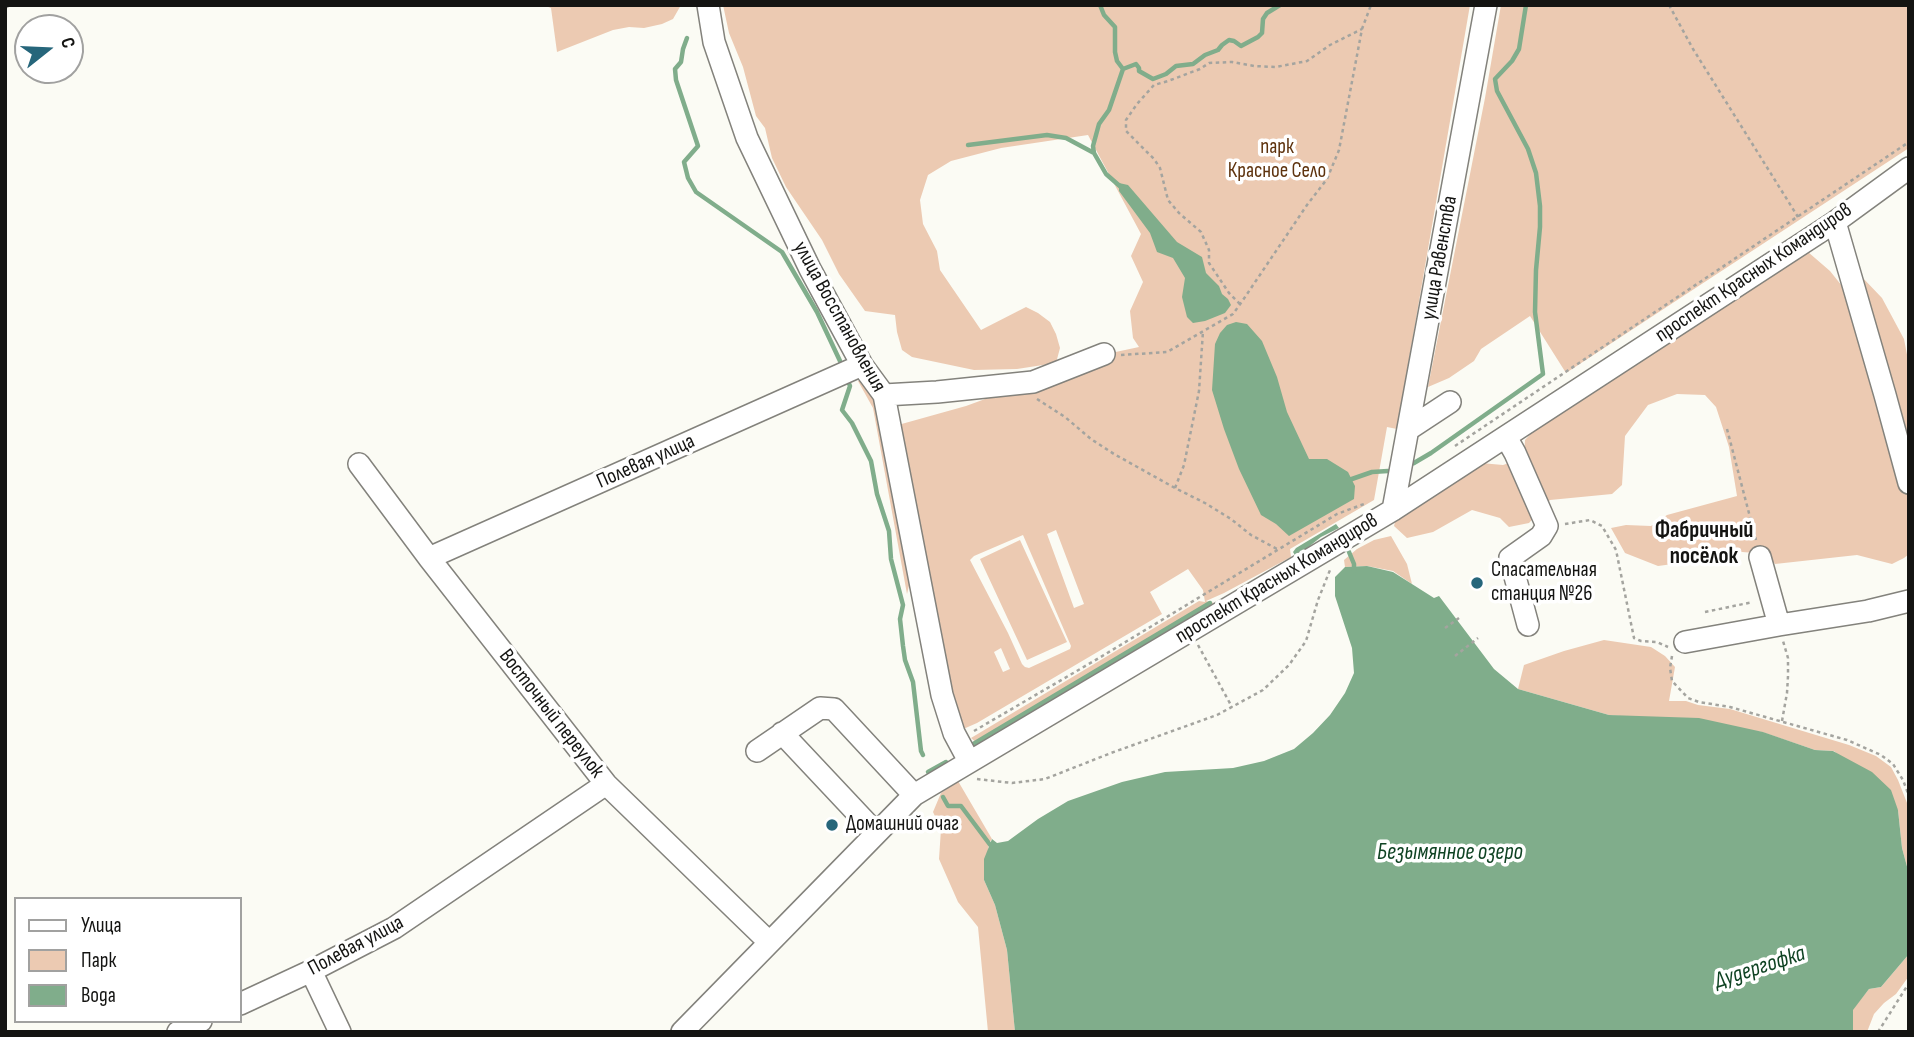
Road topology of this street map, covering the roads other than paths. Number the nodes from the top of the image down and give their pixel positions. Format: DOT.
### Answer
graph roads {
  1 [pos="708,5"];
  2 [pos="1486,5"];
  3 [pos="1909,168"];
  4 [pos="1835,222"];
  5 [pos="1104,354"];
  6 [pos="862,365"];
  7 [pos="884,395"];
  8 [pos="1450,402"];
  9 [pos="1409,429"];
  10 [pos="1506,437"];
  11 [pos="359,464"];
  12 [pos="1909,484"];
  13 [pos="1393,510"];
  14 [pos="1760,557"];
  15 [pos="429,558"];
  16 [pos="1909,601"];
  17 [pos="1528,625"];
  18 [pos="1779,625"];
  19 [pos="1685,642"];
  20 [pos="782,733"];
  21 [pos="757,751"];
  22 [pos="972,770"];
  23 [pos="606,784"];
  24 [pos="914,795"];
  25 [pos="876,833"];
  26 [pos="769,942"];
  27 [pos="312,971"];
  28 [pos="242,1003"];
  29 [pos="197,1023"];
  30 [pos="178,1032"];
  31 [pos="340,1032"];
  32 [pos="682,1032"];
  1 -- 6 [label="street, улица Восстановления"];
  2 -- 9 [label="street, улица Равенства"];
  3 -- 4 [label="street, проспект Красных Командиров"];
  4 -- 10 [label="street, проспект Красных Командиров"];
  4 -- 12 [label="street"];
  5 -- 7 [label="street"];
  6 -- 7 [label="street, улица Восстановления"];
  6 -- 15 [label="street, Полевая улица"];
  7 -- 22 [label="street, улица Восстановления"];
  8 -- 9 [label="street"];
  9 -- 13 [label="street, улица Равенства"];
  10 -- 13 [label="street, проспект Красных Командиров"];
  10 -- 17 [label="street"];
  11 -- 15 [label="street, Восточный переулок"];
  13 -- 22 [label="street, проспект Красных Командиров"];
  14 -- 18 [label="street"];
  15 -- 23 [label="street, Восточный переулок"];
  16 -- 18 [label="street"];
  18 -- 19 [label="street"];
  20 -- 21 [label="street"];
  20 -- 24 [label="street"];
  20 -- 25 [label="street"];
  22 -- 24 [label="street, проспект Красных Командиров"];
  23 -- 26 [label="street, Восточный переулок"];
  23 -- 27 [label="street, Полевая улица"];
  24 -- 25 [label="street, проспект Красных Командиров"];
  25 -- 26 [label="street, проспект Красных Командиров"];
  26 -- 32 [label="street, проспект Красных Командиров"];
  27 -- 28 [label="street, Полевая улица"];
  27 -- 31 [label="street"];
  29 -- 30 [label="street"];
}
